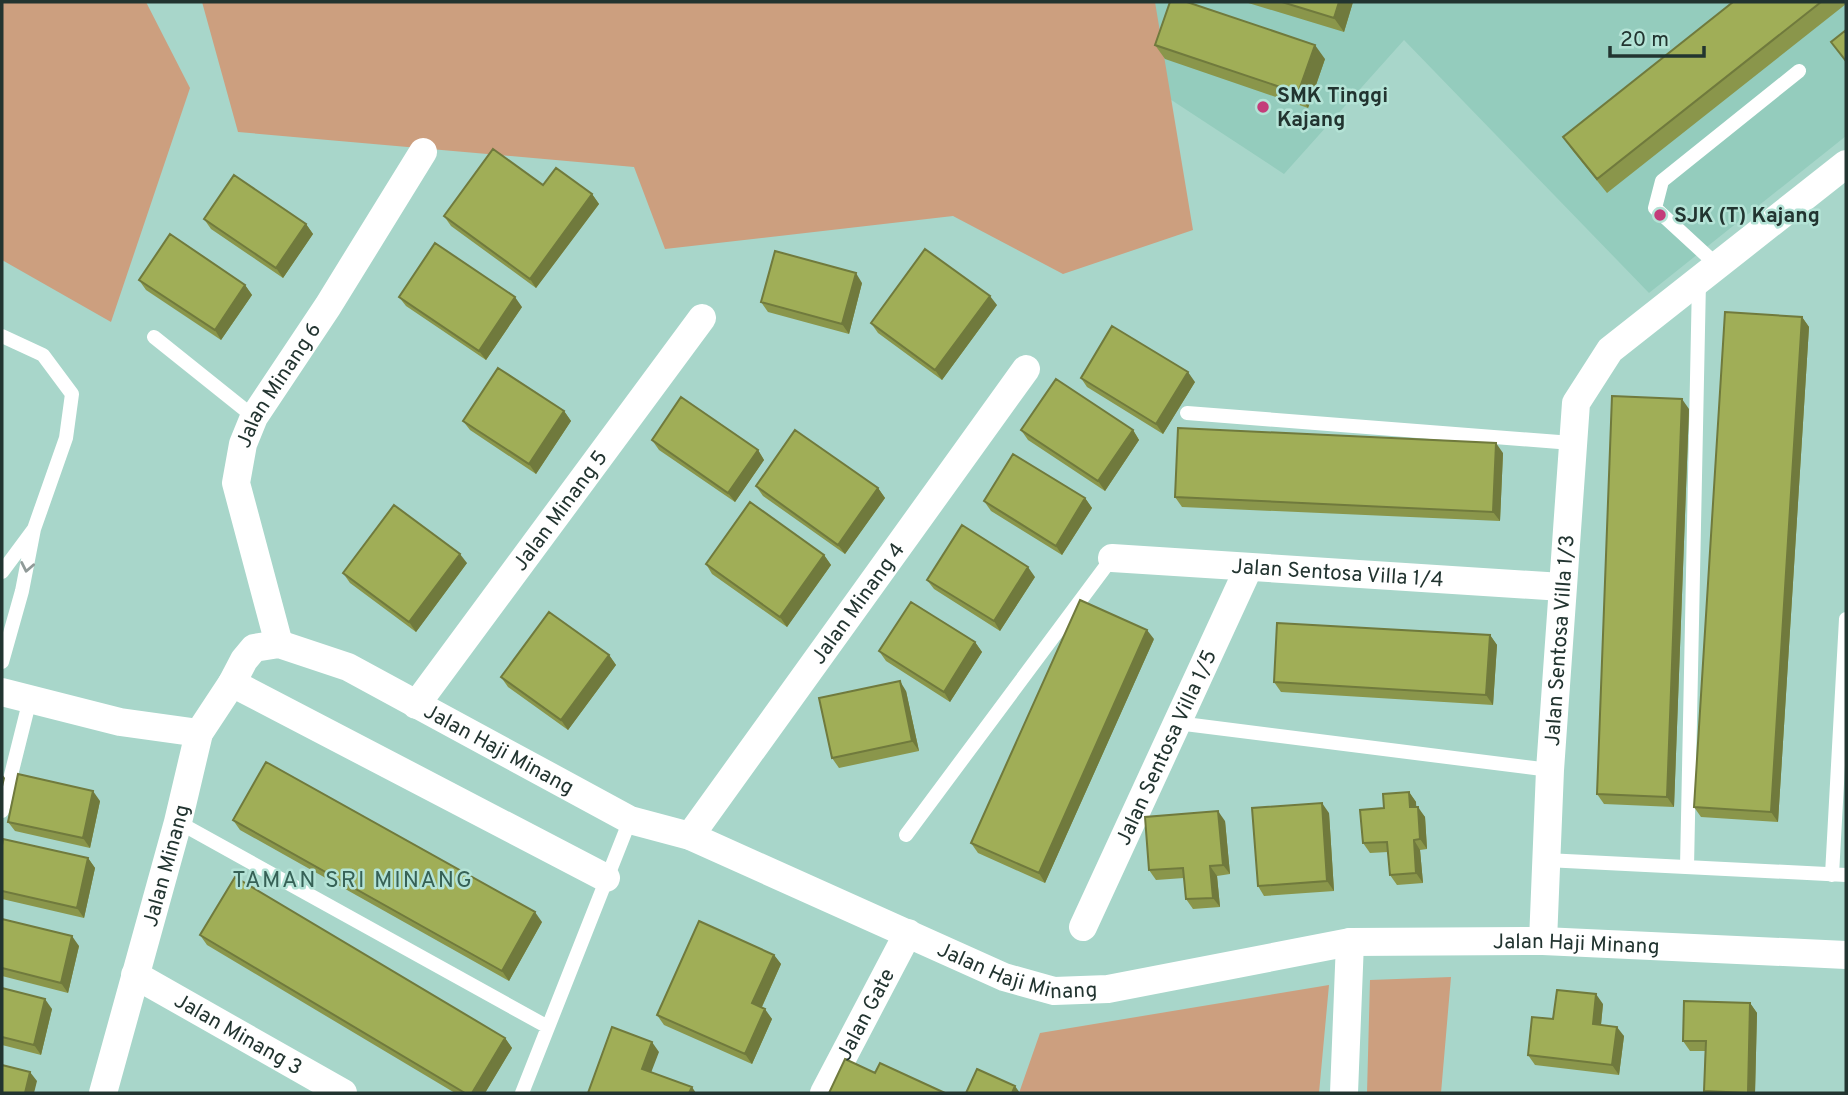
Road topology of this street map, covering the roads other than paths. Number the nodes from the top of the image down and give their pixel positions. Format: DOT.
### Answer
graph roads {
  1 [pos="1799,71"];
  2 [pos="423,152"];
  3 [pos="1846,164"];
  4 [pos="1708,272"];
  5 [pos="702,318"];
  6 [pos="2,336"];
  7 [pos="154,337"];
  8 [pos="1027,369"];
  9 [pos="1187,413"];
  10 [pos="254,417"];
  11 [pos="1572,443"];
  12 [pos="34,529"];
  13 [pos="1112,558"];
  14 [pos="1249,567"];
  15 [pos="2,572"];
  16 [pos="1562,587"];
  17 [pos="1846,619"];
  18 [pos="266,646"];
  19 [pos="2,662"];
  20 [pos="232,683"];
  21 [pos="2,692"];
  22 [pos="30,699"];
  23 [pos="416,705"];
  24 [pos="1177,723"];
  25 [pos="199,733"];
  26 [pos="1550,770"];
  27 [pos="2,811"];
  28 [pos="630,820"];
  29 [pos="178,822"];
  30 [pos="906,835"];
  31 [pos="690,836"];
  32 [pos="1546,860"];
  33 [pos="1687,867"];
  34 [pos="1839,875"];
  35 [pos="606,878"];
  36 [pos="1083,927"];
  37 [pos="908,933"];
  38 [pos="1543,941"];
  39 [pos="1350,942"];
  40 [pos="1846,955"];
  41 [pos="135,975"];
  42 [pos="547,1026"];
  43 [pos="103,1093"];
  44 [pos="343,1093"];
  45 [pos="522,1093"];
  46 [pos="824,1093"];
  47 [pos="1344,1093"];
  1 -- 4 [label="lane"];
  2 -- 10 [label="street, Jalan Minang 6"];
  3 -- 4 [label="street, Jalan Sentosa Villa 1/3"];
  4 -- 11 [label="street, Jalan Sentosa Villa 1/3"];
  4 -- 33 [label="lane"];
  5 -- 23 [label="street, Jalan Minang 5"];
  6 -- 12 [label="lane"];
  7 -- 10 [label="lane"];
  8 -- 31 [label="street, Jalan Minang 4"];
  9 -- 11 [label="lane"];
  10 -- 18 [label="street, Jalan Minang 6"];
  11 -- 16 [label="street, Jalan Sentosa Villa 1/3"];
  12 -- 15 [label="lane"];
  12 -- 19 [label="lane, one-way"];
  13 -- 14 [label="street, Jalan Sentosa Villa 1/4"];
  13 -- 30 [label="lane"];
  14 -- 16 [label="street, Jalan Sentosa Villa 1/4"];
  14 -- 24 [label="street, Jalan Sentosa Villa 1/5"];
  16 -- 26 [label="street, Jalan Sentosa Villa 1/3"];
  17 -- 34 [label="lane"];
  18 -- 20 [label="street, Jalan Minang"];
  18 -- 23 [label="street, Jalan Haji Minang"];
  20 -- 25 [label="street, Jalan Minang"];
  20 -- 35 [label="street"];
  21 -- 22 [label="street"];
  22 -- 25 [label="street"];
  22 -- 27 [label="lane"];
  23 -- 28 [label="street, Jalan Haji Minang"];
  24 -- 26 [label="lane"];
  24 -- 36 [label="street, Jalan Sentosa Villa 1/5"];
  25 -- 29 [label="street, Jalan Minang"];
  26 -- 32 [label="street, Jalan Sentosa Villa 1/3"];
  28 -- 31 [label="street, Jalan Haji Minang"];
  28 -- 35 [label="lane"];
  29 -- 41 [label="street, Jalan Minang"];
  29 -- 42 [label="lane"];
  31 -- 37 [label="street, Jalan Haji Minang"];
  32 -- 33 [label="lane"];
  32 -- 38 [label="street, Jalan Sentosa Villa 1/3"];
  33 -- 34 [label="lane"];
  35 -- 42 [label="lane"];
  37 -- 39 [label="street, Jalan Haji Minang"];
  37 -- 46 [label="street, Jalan Gate"];
  38 -- 39 [label="street, Jalan Haji Minang"];
  38 -- 40 [label="street, Jalan Haji Minang"];
  39 -- 47 [label="street"];
  41 -- 43 [label="street, Jalan Minang"];
  41 -- 44 [label="street, Jalan Minang 3"];
  42 -- 45 [label="lane"];
}
